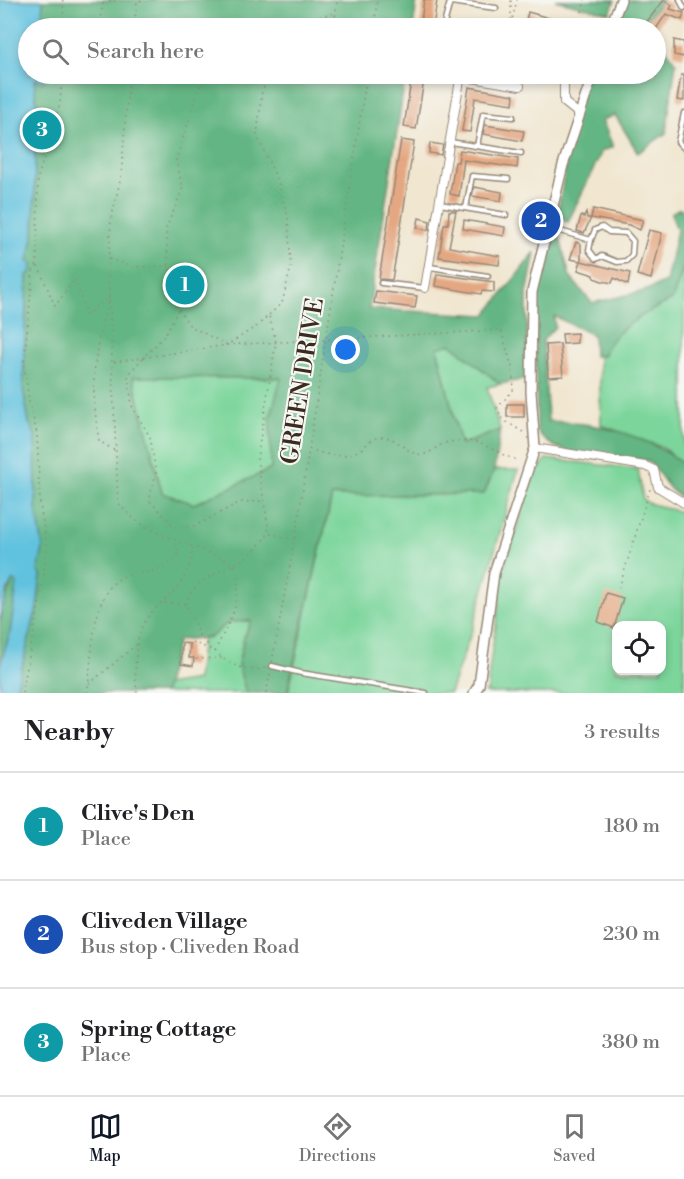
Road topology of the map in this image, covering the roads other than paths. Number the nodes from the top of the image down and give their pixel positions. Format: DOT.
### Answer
graph roads {
  1 [pos="621,0"];
  2 [pos="680,0"];
  3 [pos="496,8"];
  4 [pos="684,8"];
  5 [pos="446,18"];
  6 [pos="614,18"];
  7 [pos="459,84"];
  8 [pos="505,84"];
  9 [pos="564,84"];
  10 [pos="590,84"];
  11 [pos="520,87"];
  12 [pos="684,113"];
  13 [pos="579,114"];
  14 [pos="513,117"];
  15 [pos="450,140"];
  16 [pos="477,146"];
  17 [pos="684,148"];
  18 [pos="521,153"];
  19 [pos="508,179"];
  20 [pos="440,203"];
  21 [pos="466,208"];
  22 [pos="506,215"];
  23 [pos="546,227"];
  24 [pos="591,240"];
  25 [pos="429,267"];
  26 [pos="488,276"];
  27 [pos="381,283"];
  28 [pos="425,288"];
  29 [pos="535,443"];
  30 [pos="684,503"];
  31 [pos="272,666"];
  32 [pos="426,693"];
  33 [pos="474,693"];
  1 -- 6 [label="street"];
  2 -- 4 [label="lane"];
  3 -- 5 [label="lane"];
  7 -- 15 [label="street"];
  8 -- 11 [label="street"];
  9 -- 13 [label="street"];
  10 -- 13 [label="street"];
  12 -- 17 [label="lane"];
  13 -- 23 [label="street"];
  14 -- 16 [label="lane"];
  15 -- 16 [label="lane"];
  15 -- 20 [label="street"];
  16 -- 18 [label="lane"];
  19 -- 21 [label="lane"];
  20 -- 21 [label="lane"];
  20 -- 25 [label="street"];
  21 -- 22 [label="lane"];
  23 -- 24 [label="lane"];
  23 -- 29 [label="street"];
  24 -- 24 [label="lane"];
  25 -- 26 [label="lane"];
  25 -- 28 [label="street"];
  27 -- 28 [label="lane"];
  29 -- 30 [label="street"];
  29 -- 33 [label="street"];
  31 -- 32 [label="lane"];
}
